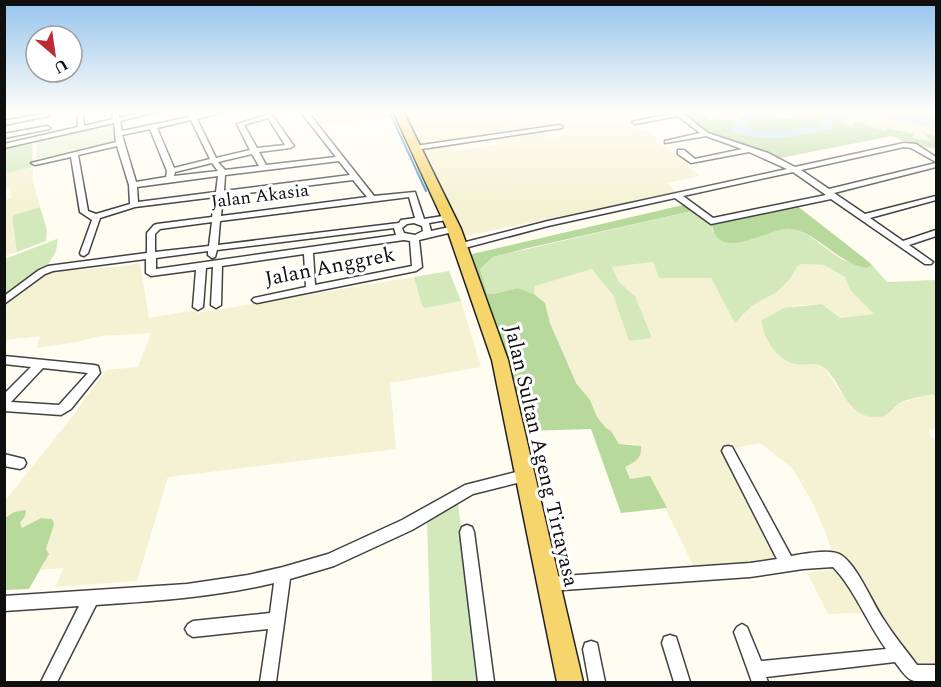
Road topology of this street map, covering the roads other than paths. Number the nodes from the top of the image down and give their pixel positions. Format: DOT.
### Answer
graph roads {
  1 [pos="120,143"];
  2 [pos="159,143"];
  3 [pos="205,143"];
  4 [pos="250,143"];
  5 [pos="288,143"];
  6 [pos="328,143"];
  7 [pos="413,143"];
  8 [pos="449,143"];
  9 [pos="730,143"];
  10 [pos="415,148"];
  11 [pos="748,150"];
  12 [pos="254,151"];
  13 [pos="681,153"];
  14 [pos="74,154"];
  15 [pos="341,159"];
  16 [pos="936,159"];
  17 [pos="214,161"];
  18 [pos="35,163"];
  19 [pos="936,165"];
  20 [pos="264,168"];
  21 [pos="794,169"];
  22 [pos="222,172"];
  23 [pos="170,175"];
  24 [pos="355,177"];
  25 [pos="133,185"];
  26 [pos="220,193"];
  27 [pos="831,194"];
  28 [pos="676,195"];
  29 [pos="936,198"];
  30 [pos="372,199"];
  31 [pos="134,205"];
  32 [pos="95,217"];
  33 [pos="863,217"];
  34 [pos="217,218"];
  35 [pos="400,225"];
  36 [pos="441,226"];
  37 [pos="936,233"];
  38 [pos="419,236"];
  39 [pos="403,237"];
  40 [pos="902,244"];
  41 [pos="213,248"];
  42 [pos="308,251"];
  43 [pos="84,253"];
  44 [pos="151,256"];
  45 [pos="928,262"];
  46 [pos="210,265"];
  47 [pos="311,290"];
  48 [pos="257,300"];
  49 [pos="4,301"];
  50 [pos="216,305"];
  51 [pos="198,307"];
  52 [pos="6,361"];
  53 [pos="41,363"];
  54 [pos="4,404"];
  55 [pos="728,451"];
  56 [pos="4,460"];
  57 [pos="21,463"];
  58 [pos="515,478"];
  59 [pos="466,532"];
  60 [pos="786,565"];
  61 [pos="283,574"];
  62 [pos="549,584"];
  63 [pos="91,599"];
  64 [pos="4,604"];
  65 [pos="276,620"];
  66 [pos="193,629"];
  67 [pos="742,632"];
  68 [pos="670,643"];
  69 [pos="591,649"];
  70 [pos="891,656"];
  71 [pos="936,673"];
  72 [pos="758,676"];
  73 [pos="915,678"];
  74 [pos="50,682"];
  75 [pos="268,682"];
  76 [pos="486,682"];
  77 [pos="570,682"];
  78 [pos="597,682"];
  79 [pos="682,682"];
  1 -- 14 [label="street"];
  1 -- 25 [label="street"];
  2 -- 23 [label="street"];
  3 -- 17 [label="street"];
  4 -- 12 [label="street"];
  5 -- 12 [label="street"];
  6 -- 15 [label="street"];
  7 -- 10 [label="main road, Jalan Sultan Ageng Tirtayasa"];
  8 -- 10 [label="street"];
  9 -- 11 [label="street"];
  10 -- 36 [label="main road, Jalan Sultan Ageng Tirtayasa"];
  11 -- 13 [label="street"];
  11 -- 21 [label="street"];
  12 -- 17 [label="street"];
  12 -- 20 [label="street"];
  14 -- 18 [label="street"];
  14 -- 32 [label="street"];
  15 -- 20 [label="street"];
  15 -- 24 [label="street"];
  16 -- 21 [label="street"];
  17 -- 22 [label="street"];
  17 -- 23 [label="street"];
  19 -- 27 [label="street"];
  20 -- 22 [label="street"];
  21 -- 27 [label="street"];
  21 -- 28 [label="street"];
  22 -- 23 [label="street"];
  22 -- 26 [label="street"];
  23 -- 25 [label="street"];
  24 -- 26 [label="street"];
  24 -- 30 [label="street"];
  25 -- 31 [label="street"];
  26 -- 31 [label="street"];
  26 -- 34 [label="street"];
  27 -- 28 [label="street"];
  27 -- 33 [label="street"];
  28 -- 36 [label="street"];
  29 -- 33 [label="street"];
  30 -- 34 [label="street, Jalan Akasia"];
  30 -- 36 [label="street, Jalan Akasia"];
  31 -- 32 [label="street"];
  32 -- 43 [label="street"];
  33 -- 40 [label="street"];
  34 -- 41 [label="street"];
  34 -- 44 [label="street, Jalan Akasia"];
  35 -- 36 [label="street"];
  35 -- 39 [label="street"];
  35 -- 41 [label="street"];
  36 -- 38 [label="street"];
  36 -- 58 [label="main road, Jalan Sultan Ageng Tirtayasa"];
  37 -- 40 [label="street"];
  38 -- 39 [label="street"];
  38 -- 47 [label="street, Jalan Anggrek"];
  39 -- 42 [label="street"];
  40 -- 45 [label="street"];
  41 -- 44 [label="street"];
  41 -- 46 [label="street"];
  42 -- 46 [label="street"];
  42 -- 47 [label="street"];
  44 -- 46 [label="street"];
  44 -- 49 [label="street"];
  46 -- 50 [label="street"];
  46 -- 51 [label="street"];
  47 -- 48 [label="street, Jalan Anggrek"];
  52 -- 53 [label="street"];
  53 -- 54 [label="street"];
  53 -- 54 [label="street"];
  55 -- 60 [label="street"];
  56 -- 57 [label="street"];
  58 -- 61 [label="street"];
  58 -- 62 [label="main road, Jalan Sultan Ageng Tirtayasa"];
  59 -- 76 [label="street"];
  60 -- 62 [label="street"];
  60 -- 73 [label="street"];
  61 -- 63 [label="street"];
  61 -- 65 [label="street"];
  62 -- 77 [label="main road, Jalan Sultan Ageng Tirtayasa"];
  63 -- 64 [label="street"];
  63 -- 74 [label="street"];
  65 -- 66 [label="street"];
  65 -- 75 [label="street"];
  67 -- 72 [label="street"];
  68 -- 79 [label="street"];
  69 -- 78 [label="street"];
  70 -- 72 [label="street"];
  71 -- 73 [label="street"];
}
